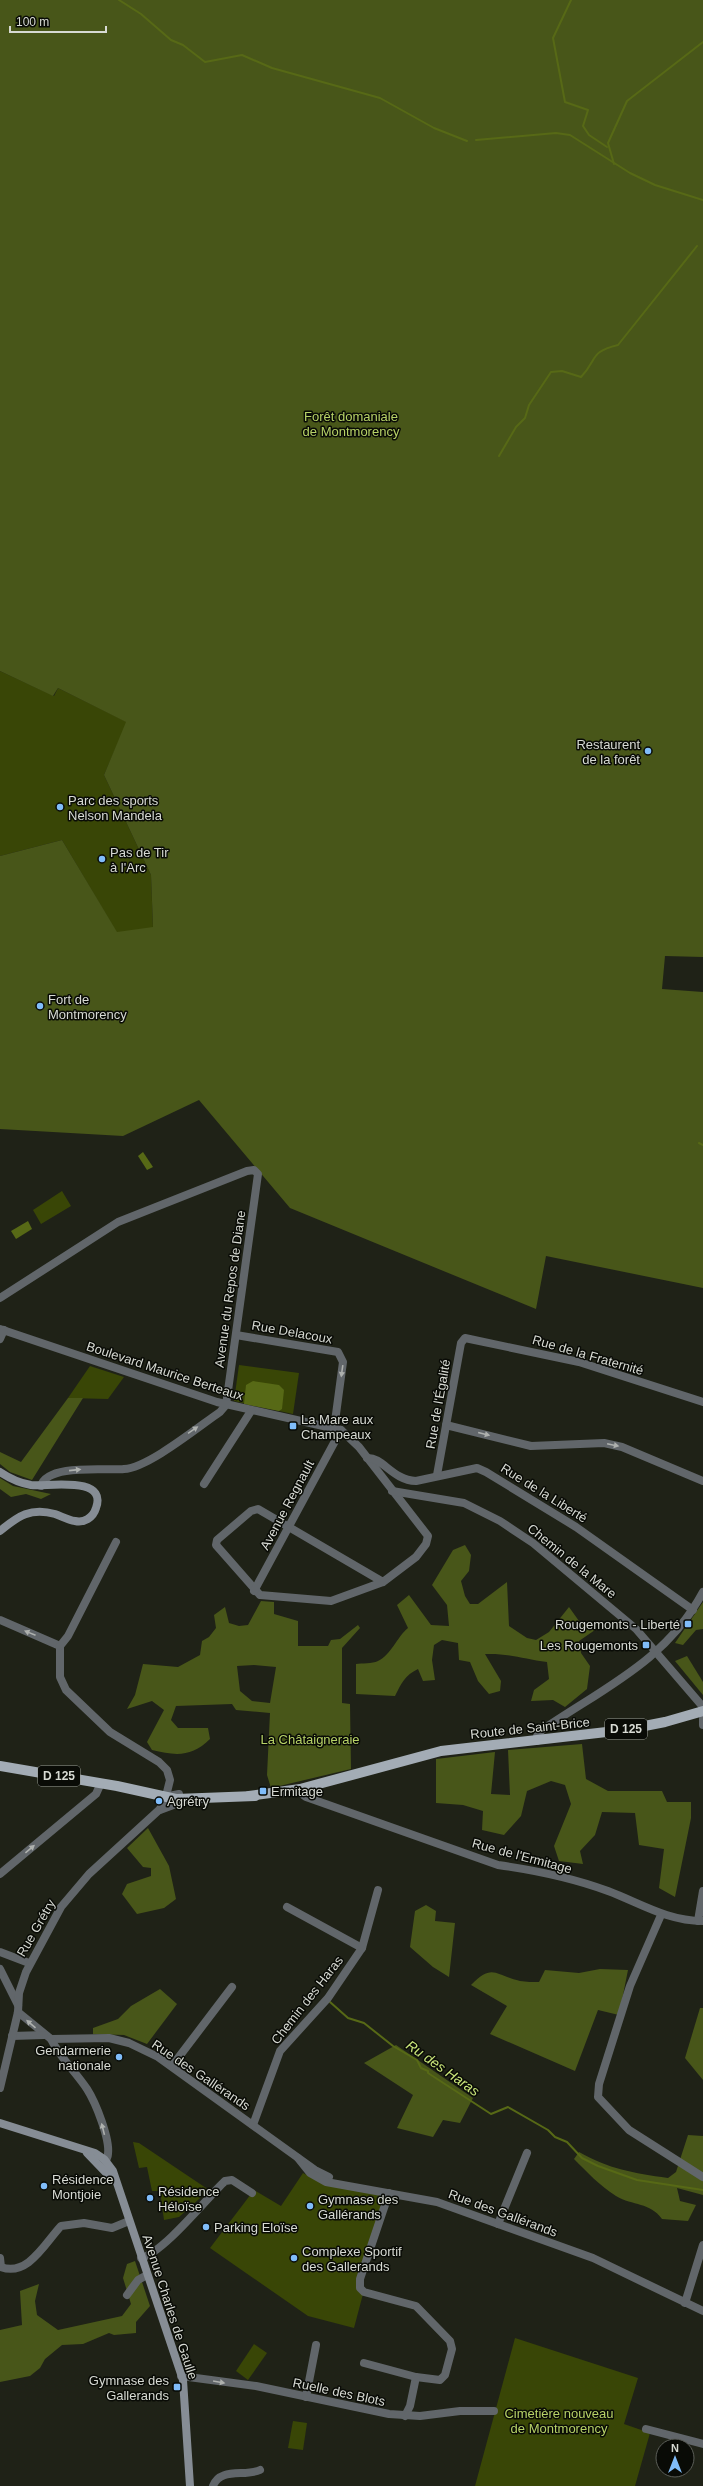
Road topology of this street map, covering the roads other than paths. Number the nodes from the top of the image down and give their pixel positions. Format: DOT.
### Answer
graph roads {
  1 [pos="0,1298"];
  2 [pos="2,1329"];
  3 [pos="236,1335"];
  4 [pos="465,1338"];
  5 [pos="0,1339"];
  6 [pos="703,1402"];
  7 [pos="226,1405"];
  8 [pos="252,1410"];
  9 [pos="446,1425"];
  10 [pos="337,1430"];
  11 [pos="367,1458"];
  12 [pos="0,1472"];
  13 [pos="437,1476"];
  14 [pos="703,1481"];
  15 [pos="204,1484"];
  16 [pos="41,1486"];
  17 [pos="392,1491"];
  18 [pos="288,1526"];
  19 [pos="0,1531"];
  20 [pos="116,1542"];
  21 [pos="383,1582"];
  22 [pos="254,1591"];
  23 [pos="703,1592"];
  24 [pos="693,1610"];
  25 [pos="0,1620"];
  26 [pos="60,1646"];
  27 [pos="658,1652"];
  28 [pos="703,1707"];
  29 [pos="703,1711"];
  30 [pos="703,1719"];
  31 [pos="703,1725"];
  32 [pos="542,1740"];
  33 [pos="0,1766"];
  34 [pos="101,1783"];
  35 [pos="307,1792"];
  36 [pos="168,1794"];
  37 [pos="209,1798"];
  38 [pos="189,1800"];
  39 [pos="159,1810"];
  40 [pos="0,1874"];
  41 [pos="378,1890"];
  42 [pos="703,1891"];
  43 [pos="287,1907"];
  44 [pos="661,1915"];
  45 [pos="700,1921"];
  46 [pos="362,1948"];
  47 [pos="0,1952"];
  48 [pos="29,1963"];
  49 [pos="0,1969"];
  50 [pos="232,1987"];
  51 [pos="18,2009"];
  52 [pos="12,2036"];
  53 [pos="48,2037"];
  54 [pos="3,2064"];
  55 [pos="172,2066"];
  56 [pos="0,2088"];
  57 [pos="0,2123"];
  58 [pos="253,2125"];
  59 [pos="527,2153"];
  60 [pos="103,2163"];
  61 [pos="703,2177"];
  62 [pos="252,2193"];
  63 [pos="389,2193"];
  64 [pos="129,2221"];
  65 [pos="498,2224"];
  66 [pos="703,2245"];
  67 [pos="141,2256"];
  68 [pos="0,2258"];
  69 [pos="1,2267"];
  70 [pos="147,2275"];
  71 [pos="127,2295"];
  72 [pos="685,2303"];
  73 [pos="703,2312"];
  74 [pos="316,2344"];
  75 [pos="364,2363"];
  76 [pos="181,2376"];
  77 [pos="416,2377"];
  78 [pos="306,2397"];
  79 [pos="494,2411"];
  80 [pos="405,2416"];
  81 [pos="646,2429"];
  82 [pos="703,2444"];
  83 [pos="260,2470"];
  84 [pos="190,2486"];
  85 [pos="213,2486"];
  1 -- 3 [label="street, Avenue du Repos de Diane"];
  2 -- 5 [label="street"];
  2 -- 7 [label="street, Boulevard Maurice Berteaux"];
  3 -- 7 [label="street, Avenue du Repos de Diane"];
  3 -- 10 [label="street, Rue Delacoux, one-way"];
  4 -- 6 [label="street, Rue de la Fraternité"];
  4 -- 9 [label="street, Rue de l'Égalité"];
  7 -- 8 [label="street, Boulevard Maurice Berteaux"];
  16 -- 7 [label="street, one-way"];
  8 -- 10 [label="street, Boulevard Maurice Berteaux"];
  8 -- 15 [label="street"];
  9 -- 13 [label="street, Rue de l'Égalité"];
  9 -- 14 [label="street, one-way"];
  10 -- 11 [label="street"];
  10 -- 18 [label="street, Avenue Regnault"];
  11 -- 13 [label="street, Rue de la Liberté"];
  11 -- 17 [label="street"];
  12 -- 16 [label="main road"];
  13 -- 24 [label="street, Rue de la Liberté"];
  16 -- 19 [label="main road"];
  17 -- 21 [label="street"];
  17 -- 27 [label="street, Chemin de la Mare"];
  18 -- 21 [label="street"];
  18 -- 22 [label="street, Avenue Regnault"];
  18 -- 22 [label="street"];
  20 -- 26 [label="street"];
  21 -- 22 [label="street"];
  23 -- 24 [label="street"];
  24 -- 27 [label="street"];
  26 -- 25 [label="street, one-way"];
  26 -- 36 [label="street"];
  27 -- 28 [label="street, Chemin de la Mare"];
  27 -- 32 [label="street"];
  29 -- 32 [label="main road, Route de Saint-Brice / D 125"];
  30 -- 31 [label="street"];
  32 -- 35 [label="main road, Route de Saint-Brice / D 125"];
  33 -- 34 [label="main road, Route de Saint-Brice / D 125"];
  34 -- 36 [label="main road, Route de Saint-Brice / D 125"];
  40 -- 34 [label="street, one-way"];
  35 -- 37 [label="main road, Route de Saint-Brice / D 125"];
  35 -- 44 [label="street, Rue de l'Ermitage"];
  36 -- 37 [label="main road, Route de Saint-Brice / D 125"];
  36 -- 38 [label="main road, Route de Saint-Brice / D 125"];
  36 -- 39 [label="street, Rue Grétry"];
  37 -- 38 [label="main road, Route de Saint-Brice / D 125"];
  38 -- 39 [label="street, Rue Grétry"];
  39 -- 48 [label="street, Rue Grétry"];
  41 -- 46 [label="street, Chemin des Haras"];
  42 -- 45 [label="street"];
  43 -- 46 [label="street"];
  44 -- 45 [label="street, Rue de l'Ermitage"];
  44 -- 61 [label="street"];
  46 -- 58 [label="street, Chemin des Haras"];
  47 -- 48 [label="street"];
  48 -- 51 [label="street, Rue Grétry"];
  49 -- 51 [label="street"];
  50 -- 55 [label="street"];
  51 -- 52 [label="street, Rue Grétry"];
  53 -- 51 [label="street, one-way"];
  52 -- 53 [label="street, Rue des Gallérands"];
  52 -- 54 [label="street, Rue Grétry"];
  53 -- 55 [label="street, Rue des Gallérands"];
  60 -- 53 [label="street, one-way"];
  54 -- 56 [label="street, Rue Grétry"];
  55 -- 58 [label="street, Rue des Gallérands"];
  57 -- 60 [label="main road, Avenue Charles de Gaulle"];
  58 -- 63 [label="street, Rue des Gallérands"];
  59 -- 65 [label="street"];
  60 -- 64 [label="main road, Avenue Charles de Gaulle"];
  62 -- 67 [label="street"];
  63 -- 65 [label="street, Rue des Gallérands"];
  63 -- 77 [label="street"];
  64 -- 67 [label="main road, Avenue Charles de Gaulle"];
  64 -- 69 [label="street"];
  65 -- 72 [label="street, Rue des Gallérands"];
  66 -- 72 [label="street"];
  67 -- 70 [label="main road, Avenue Charles de Gaulle"];
  68 -- 69 [label="street"];
  70 -- 71 [label="street"];
  70 -- 76 [label="main road, Avenue Charles de Gaulle"];
  72 -- 73 [label="street, Rue des Gallérands"];
  74 -- 78 [label="street"];
  75 -- 77 [label="street"];
  76 -- 78 [label="street, Ruelle des Blots, one-way"];
  76 -- 84 [label="main road, Avenue Charles de Gaulle"];
  77 -- 80 [label="street"];
  78 -- 80 [label="street, Ruelle des Blots"];
  79 -- 80 [label="street, Ruelle des Blots"];
  81 -- 82 [label="street"];
  83 -- 85 [label="street"];
}
